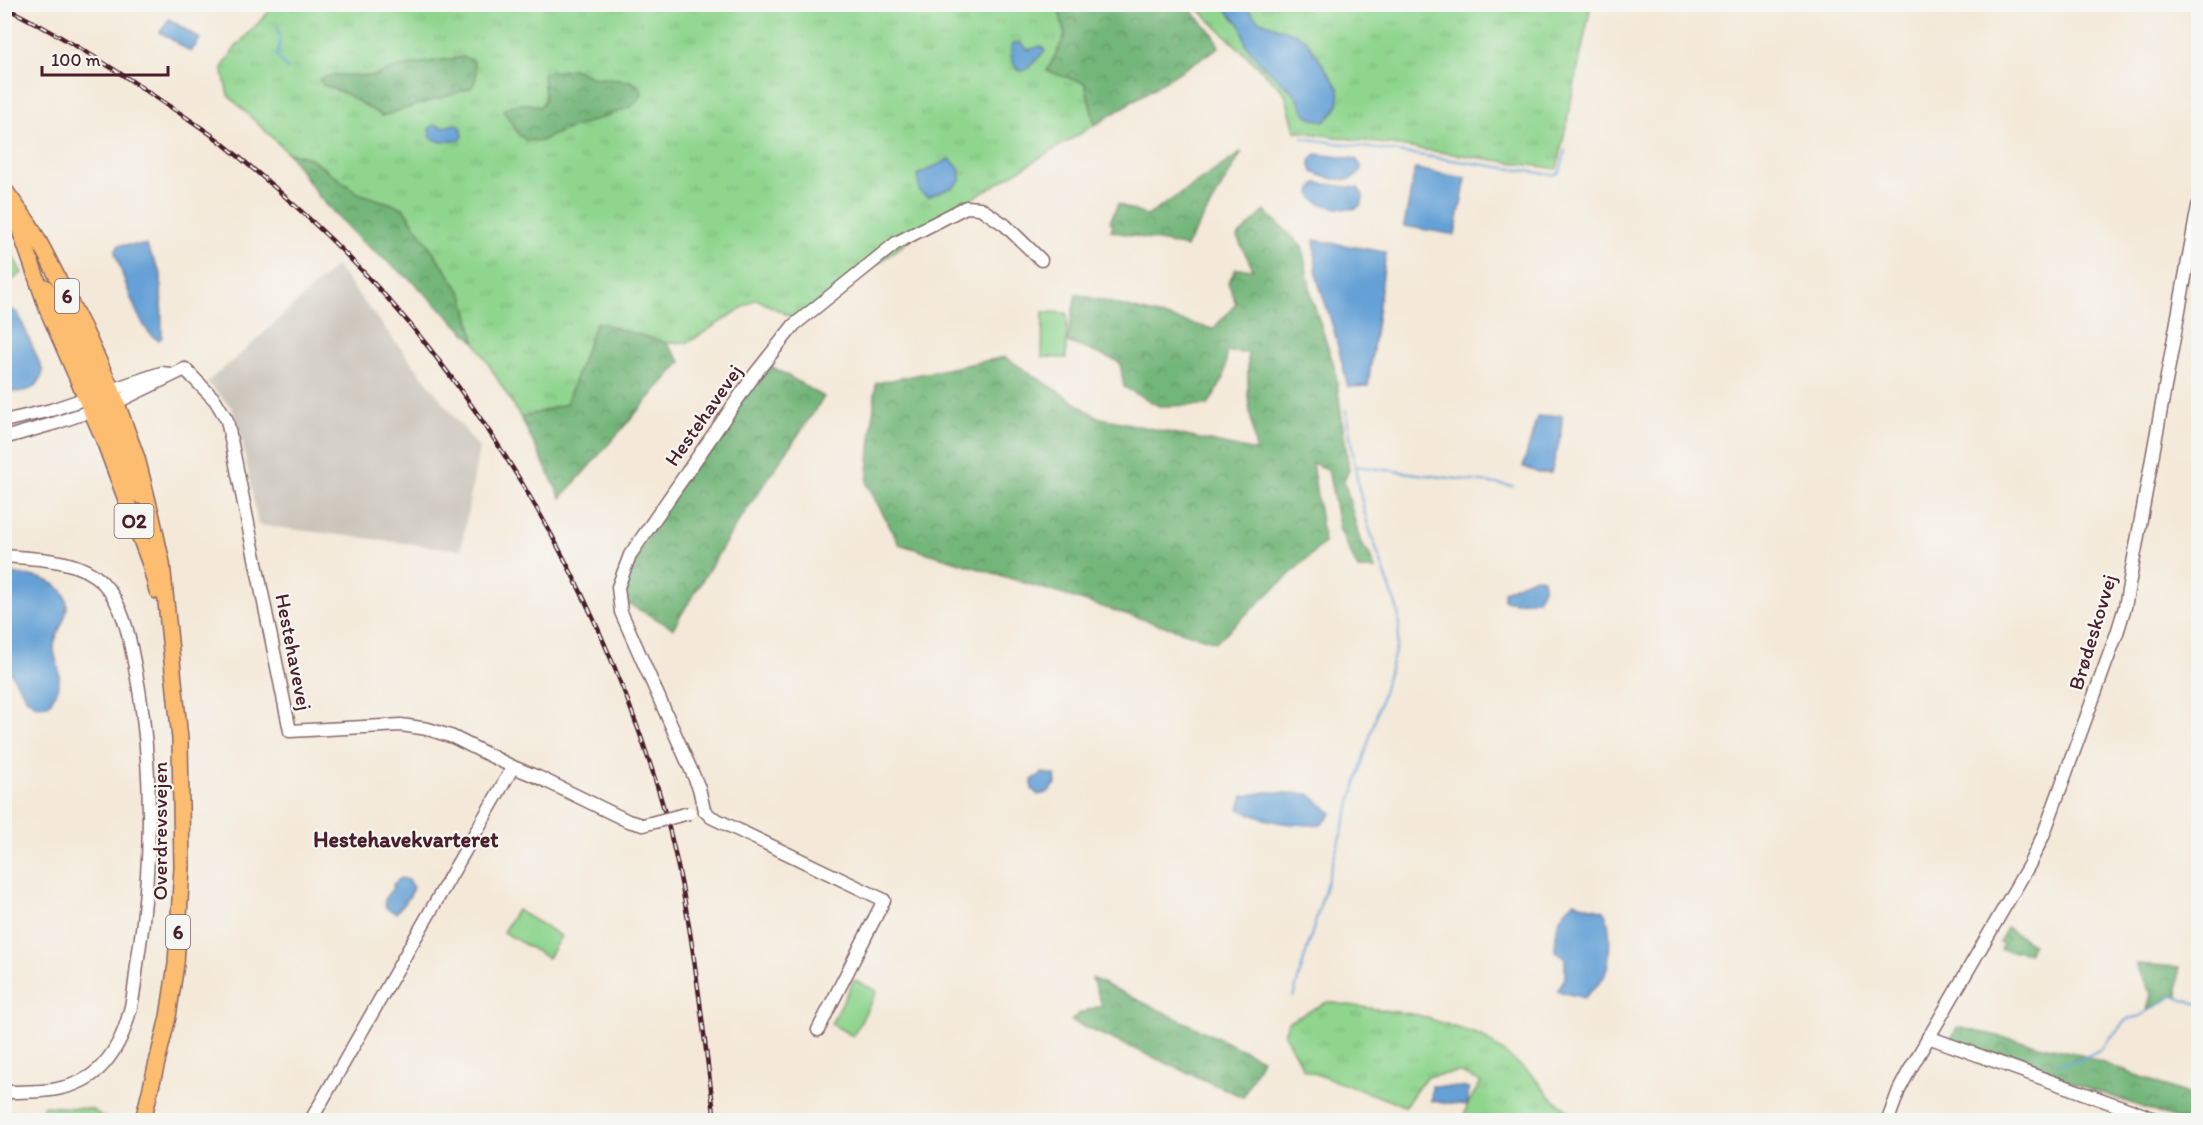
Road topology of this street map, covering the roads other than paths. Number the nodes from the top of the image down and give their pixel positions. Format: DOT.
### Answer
graph roads {
  1 [pos="6,192"];
  2 [pos="2199,206"];
  3 [pos="1041,260"];
  4 [pos="102,400"];
  5 [pos="4,421"];
  6 [pos="4,438"];
  7 [pos="4,556"];
  8 [pos="170,647"];
  9 [pos="513,767"];
  10 [pos="704,810"];
  11 [pos="818,1030"];
  12 [pos="1928,1037"];
  13 [pos="4,1092"];
  14 [pos="143,1120"];
  15 [pos="311,1120"];
  16 [pos="1888,1120"];
  17 [pos="2158,1120"];
  1 -- 4 [label="main road, Overdrevsvejen / O2"];
  1 -- 4 [label="main road, Overdrevsvejen / 6"];
  2 -- 12 [label="street, Brødeskovvej"];
  3 -- 10 [label="street, Hestehavevej"];
  4 -- 5 [label="street"];
  4 -- 6 [label="street"];
  4 -- 8 [label="main road, Overdrevsvejen / O2"];
  4 -- 8 [label="main road, Overdrevsvejen / 6"];
  4 -- 9 [label="street, Hestehavevej"];
  7 -- 13 [label="street"];
  8 -- 14 [label="main road, Overdrevsvejen / 6"];
  9 -- 10 [label="street, Hestehavevej, bridge"];
  9 -- 15 [label="street"];
  10 -- 11 [label="street"];
  12 -- 16 [label="street, Brødeskovvej"];
  12 -- 17 [label="street"];
}
